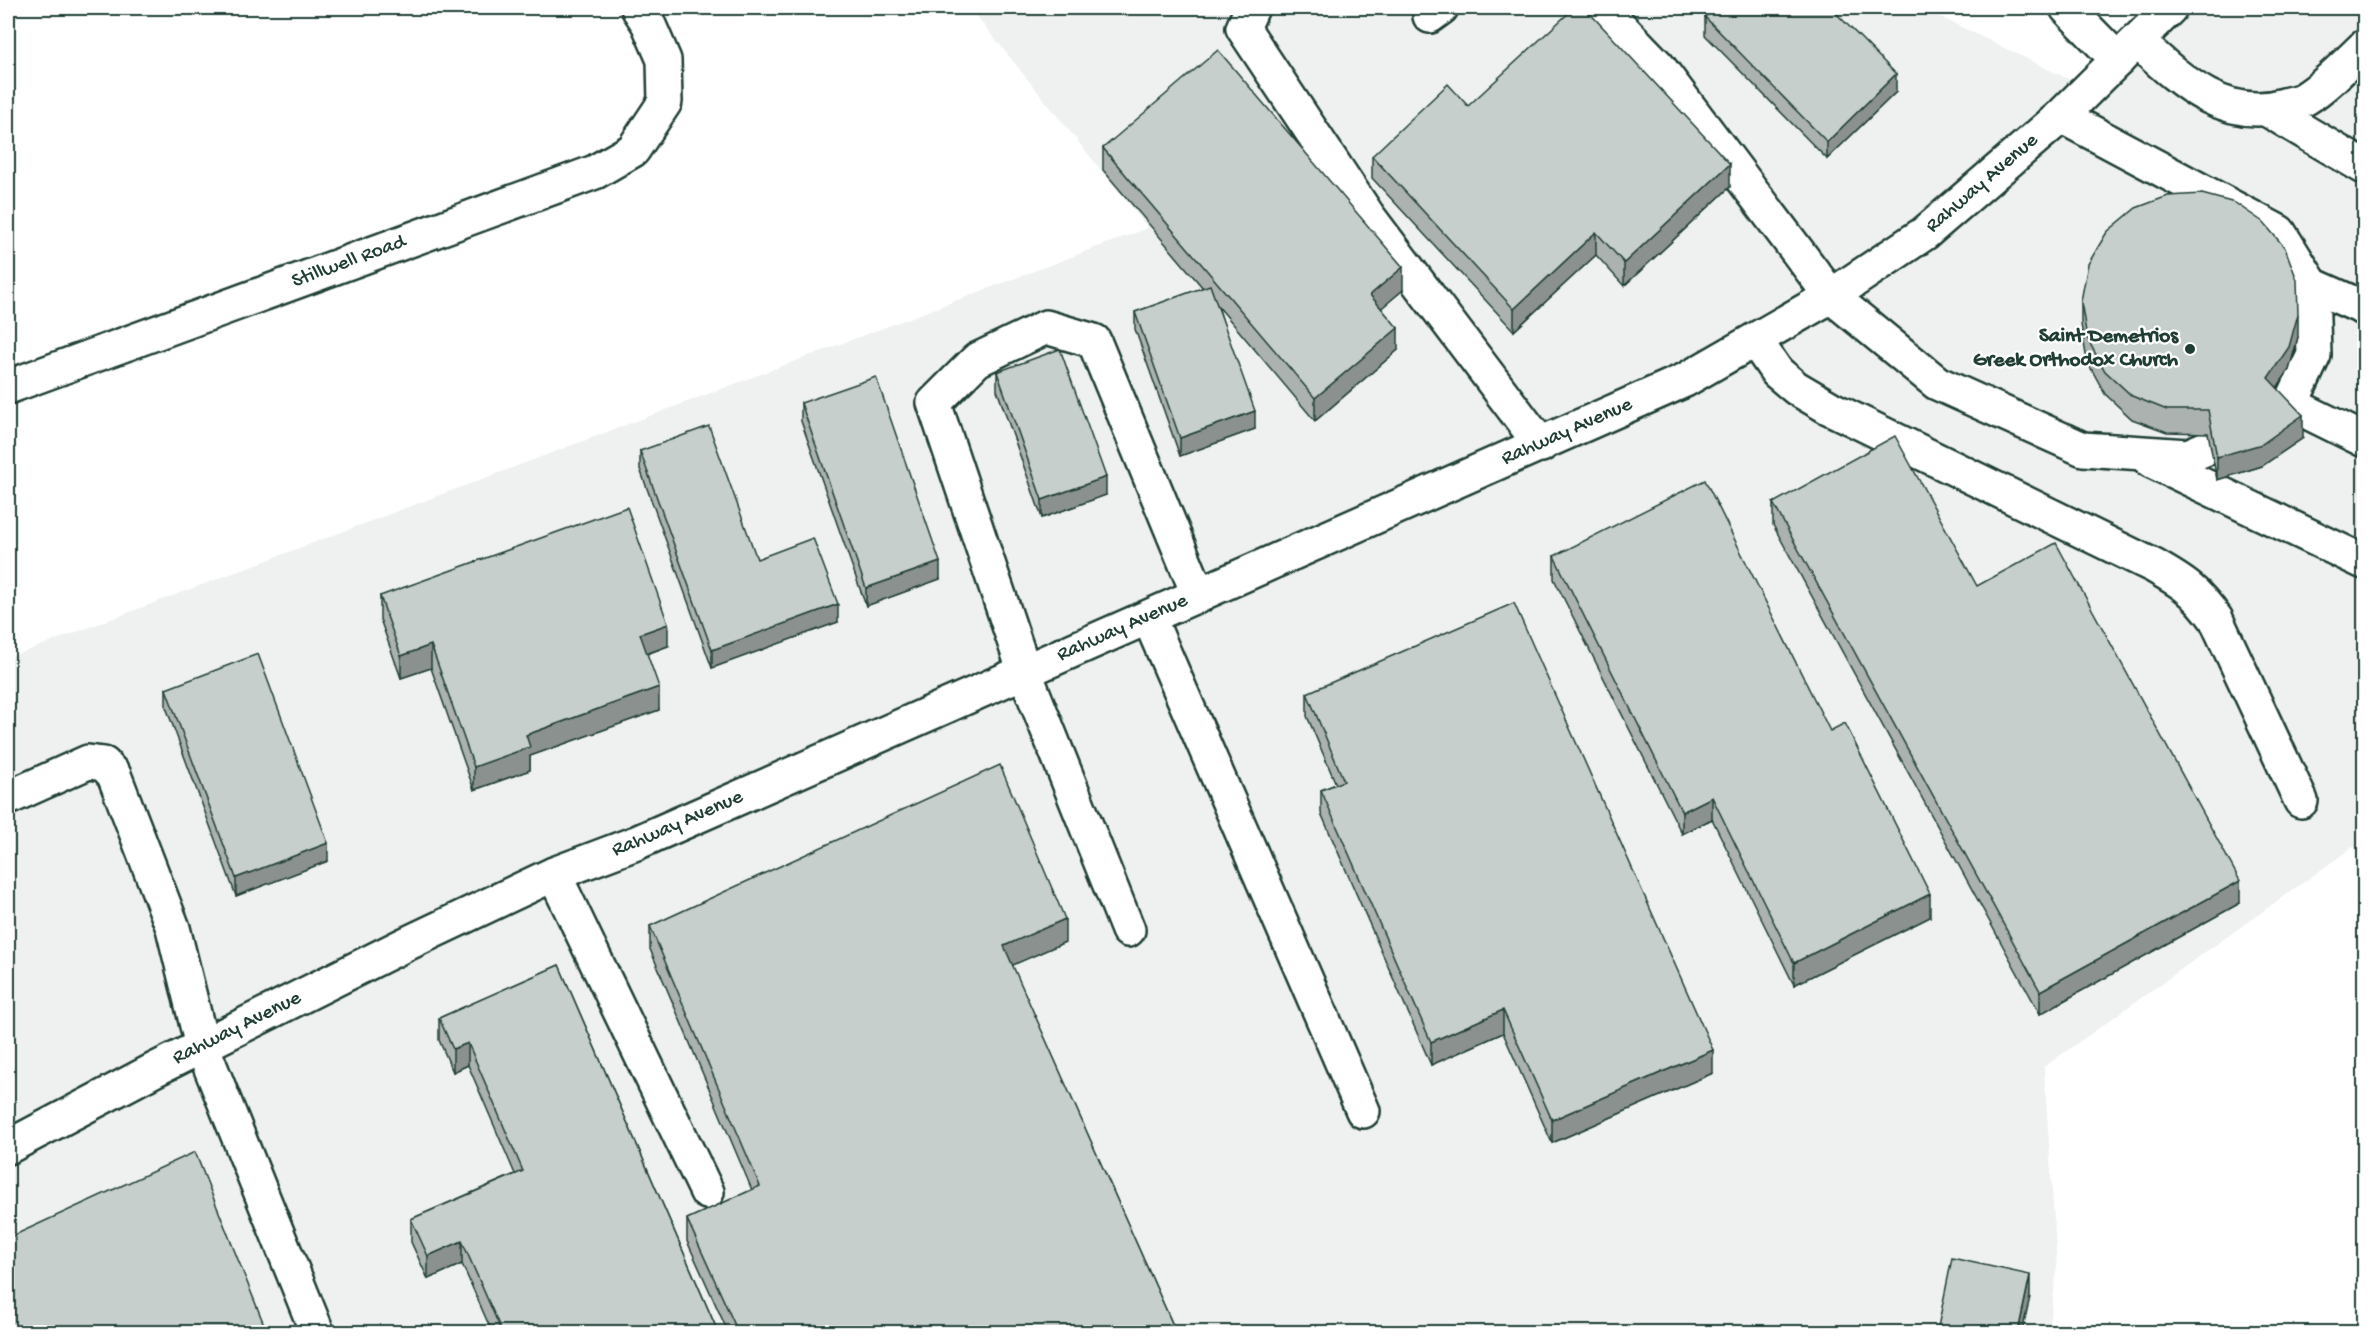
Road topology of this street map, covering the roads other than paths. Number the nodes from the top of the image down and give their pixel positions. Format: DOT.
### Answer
graph roads {
  1 [pos="638,8"];
  2 [pos="1252,8"];
  3 [pos="1602,8"];
  4 [pos="2067,8"];
  5 [pos="2170,8"];
  6 [pos="2364,47"];
  7 [pos="2127,50"];
  8 [pos="2268,110"];
  9 [pos="2061,116"];
  10 [pos="2364,167"];
  11 [pos="2312,285"];
  12 [pos="1831,296"];
  13 [pos="2364,308"];
  14 [pos="1755,340"];
  15 [pos="8,387"];
  16 [pos="2290,404"];
  17 [pos="2364,440"];
  18 [pos="1540,445"];
  19 [pos="2135,453"];
  20 [pos="2364,562"];
  21 [pos="1200,596"];
  22 [pos="1149,618"];
  23 [pos="1025,673"];
  24 [pos="8,798"];
  25 [pos="2301,801"];
  26 [pos="554,874"];
  27 [pos="1128,930"];
  28 [pos="202,1046"];
  29 [pos="1363,1111"];
  30 [pos="8,1147"];
  31 [pos="707,1192"];
  32 [pos="317,1332"];
  1 -- 15 [label="street, Stillwell Road"];
  2 -- 18 [label="street"];
  3 -- 12 [label="street"];
  4 -- 7 [label="street"];
  5 -- 7 [label="street, Rahway Avenue"];
  6 -- 8 [label="street"];
  7 -- 8 [label="street"];
  7 -- 9 [label="street, Rahway Avenue"];
  8 -- 10 [label="street"];
  9 -- 11 [label="street"];
  9 -- 12 [label="street, Rahway Avenue"];
  11 -- 13 [label="street"];
  11 -- 16 [label="street"];
  12 -- 14 [label="street, Rahway Avenue"];
  12 -- 19 [label="street"];
  14 -- 18 [label="street, Rahway Avenue"];
  14 -- 25 [label="street"];
  16 -- 17 [label="street"];
  16 -- 19 [label="street"];
  18 -- 21 [label="street, Rahway Avenue"];
  19 -- 20 [label="street"];
  21 -- 22 [label="street, Rahway Avenue"];
  21 -- 23 [label="street"];
  22 -- 23 [label="street, Rahway Avenue"];
  22 -- 29 [label="street"];
  23 -- 26 [label="street, Rahway Avenue"];
  23 -- 27 [label="street"];
  24 -- 28 [label="street"];
  26 -- 28 [label="street, Rahway Avenue"];
  26 -- 31 [label="street"];
  28 -- 30 [label="street, Rahway Avenue"];
  28 -- 32 [label="street"];
}
